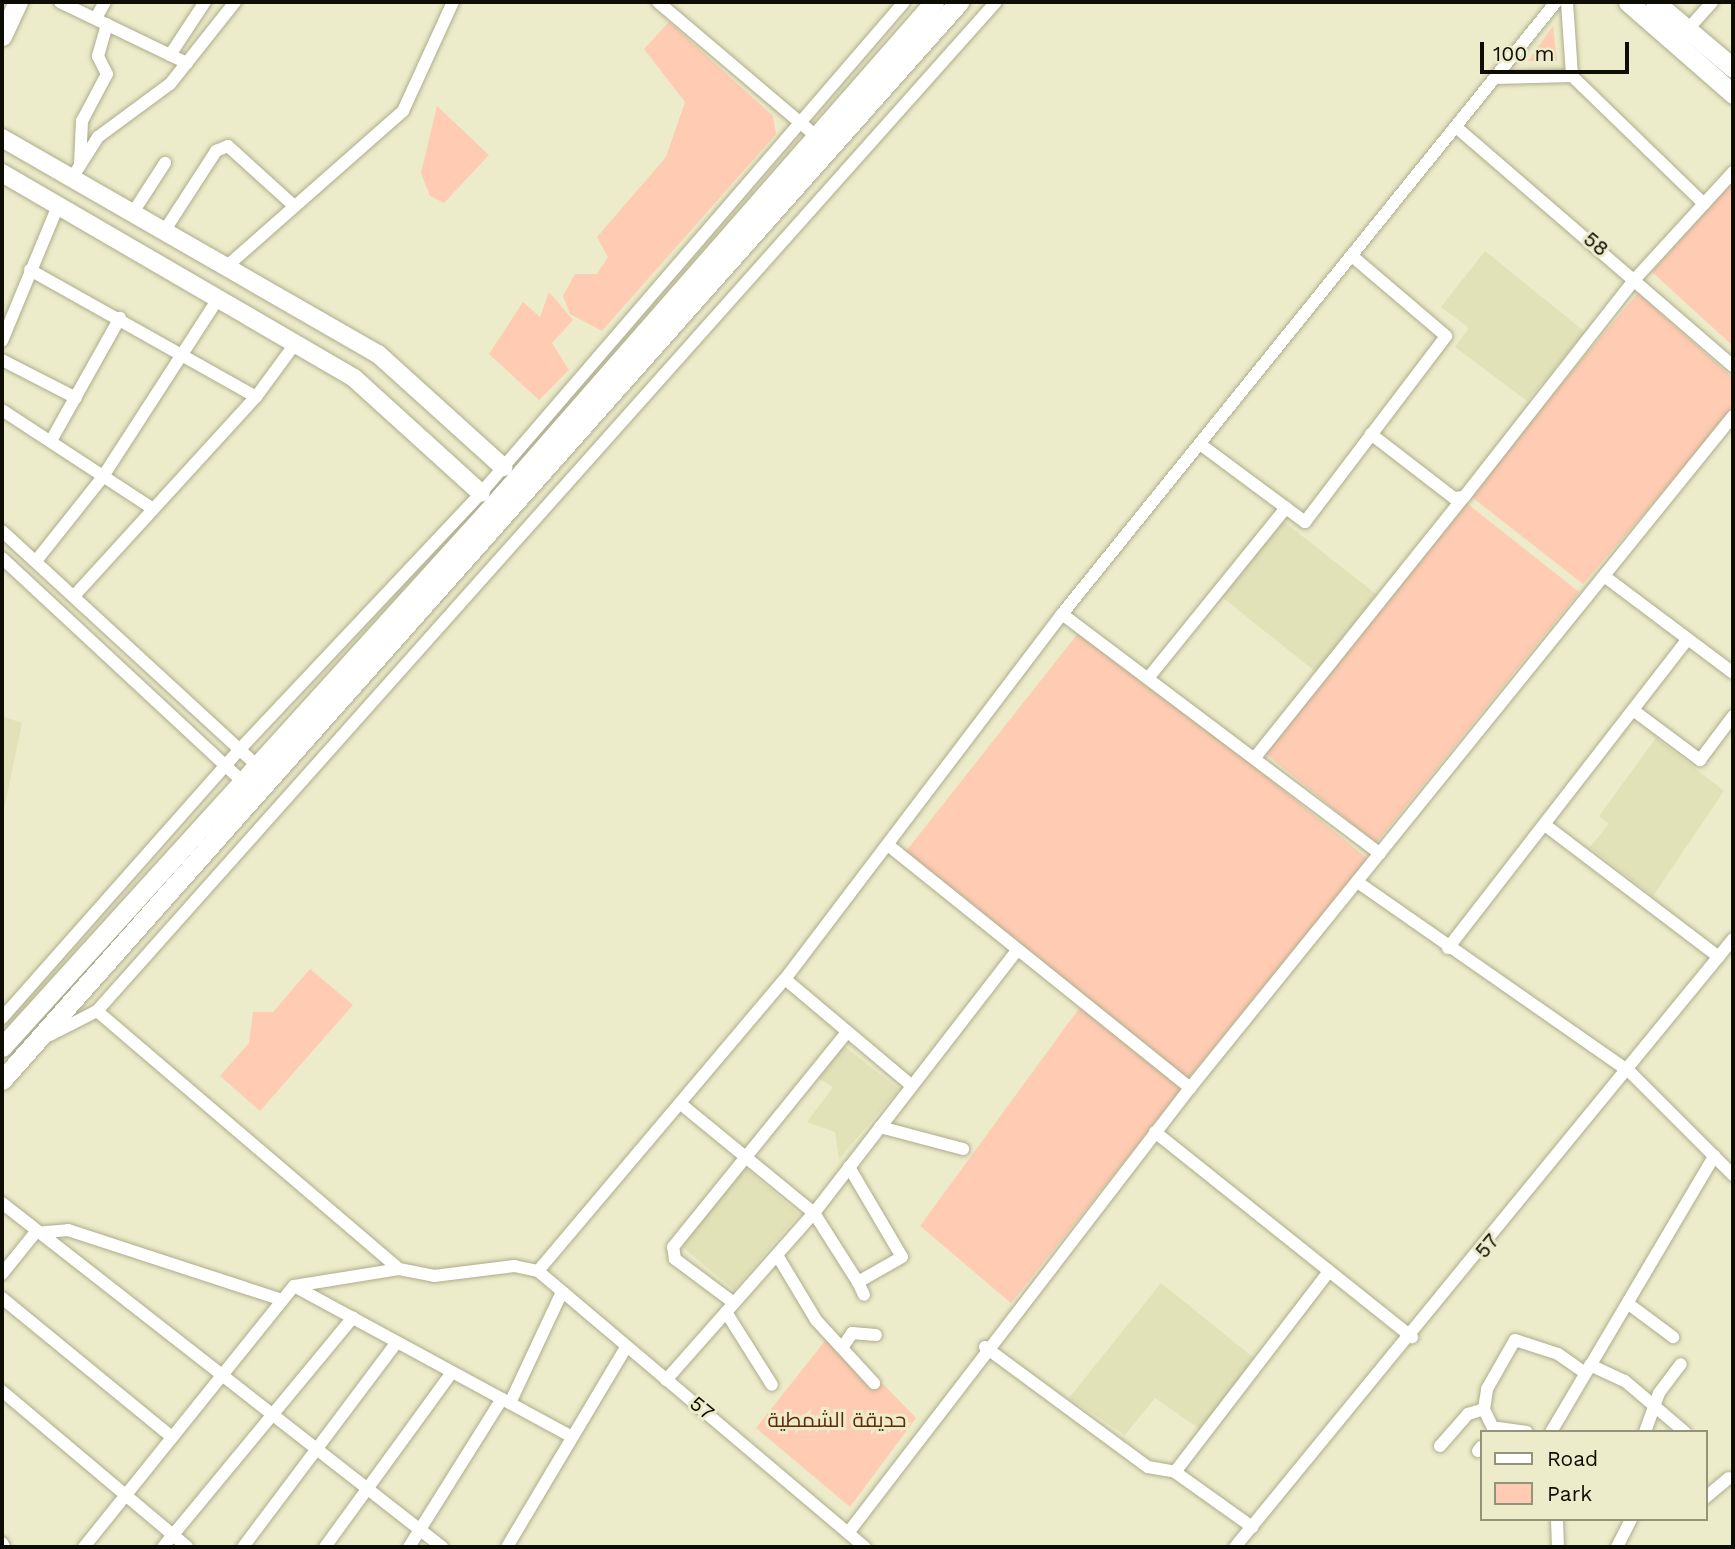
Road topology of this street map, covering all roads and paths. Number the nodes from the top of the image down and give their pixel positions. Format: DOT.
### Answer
graph roads {
  1 [pos="18,2"];
  2 [pos="60,2"];
  3 [pos="105,2"];
  4 [pos="205,2"];
  5 [pos="236,2"];
  6 [pos="453,2"];
  7 [pos="658,2"];
  8 [pos="904,2"];
  9 [pos="934,2"];
  10 [pos="959,2"];
  11 [pos="996,2"];
  12 [pos="1556,2"];
  13 [pos="1567,2"];
  14 [pos="1628,2"];
  15 [pos="1712,2"];
  16 [pos="1660,14"];
  17 [pos="101,21"];
  18 [pos="1688,29"];
  19 [pos="2,36"];
  20 [pos="170,55"];
  21 [pos="187,63"];
  22 [pos="1733,68"];
  23 [pos="1572,75"];
  24 [pos="1495,78"];
  25 [pos="1733,94"];
  26 [pos="798,121"];
  27 [pos="1456,127"];
  28 [pos="815,135"];
  29 [pos="2,138"];
  30 [pos="165,163"];
  31 [pos="76,172"];
  32 [pos="1733,172"];
  33 [pos="2,173"];
  34 [pos="1704,204"];
  35 [pos="293,205"];
  36 [pos="58,206"];
  37 [pos="132,214"];
  38 [pos="163,233"];
  39 [pos="1352,256"];
  40 [pos="226,267"];
  41 [pos="30,270"];
  42 [pos="1636,278"];
  43 [pos="218,299"];
  44 [pos="120,318"];
  45 [pos="2,341"];
  46 [pos="295,344"];
  47 [pos="184,353"];
  48 [pos="2,360"];
  49 [pos="1733,366"];
  50 [pos="256,397"];
  51 [pos="76,398"];
  52 [pos="2,410"];
  53 [pos="1733,416"];
  54 [pos="1371,435"];
  55 [pos="52,439"];
  56 [pos="1200,444"];
  57 [pos="503,467"];
  58 [pos="102,478"];
  59 [pos="481,494"];
  60 [pos="1464,497"];
  61 [pos="152,508"];
  62 [pos="1286,508"];
  63 [pos="2,531"];
  64 [pos="2,558"];
  65 [pos="36,561"];
  66 [pos="1604,576"];
  67 [pos="74,596"];
  68 [pos="1062,614"];
  69 [pos="1688,639"];
  70 [pos="1733,673"];
  71 [pos="1149,677"];
  72 [pos="1633,710"];
  73 [pos="1733,716"];
  74 [pos="240,749"];
  75 [pos="1256,755"];
  76 [pos="225,766"];
  77 [pos="258,766"];
  78 [pos="243,782"];
  79 [pos="1545,825"];
  80 [pos="888,845"];
  81 [pos="1380,854"];
  82 [pos="1359,883"];
  83 [pos="1733,940"];
  84 [pos="1448,948"];
  85 [pos="1017,950"];
  86 [pos="1719,957"];
  87 [pos="785,979"];
  88 [pos="97,1012"];
  89 [pos="2,1018"];
  90 [pos="848,1032"];
  91 [pos="2,1047"];
  92 [pos="1630,1072"];
  93 [pos="6,1075"];
  94 [pos="912,1086"];
  95 [pos="1190,1088"];
  96 [pos="682,1105"];
  97 [pos="880,1128"];
  98 [pos="1155,1132"];
  99 [pos="963,1149"];
  100 [pos="1714,1156"];
  101 [pos="747,1158"];
  102 [pos="849,1167"];
  103 [pos="1733,1175"];
  104 [pos="2,1203"];
  105 [pos="814,1213"];
  106 [pos="34,1233"];
  107 [pos="777,1255"];
  108 [pos="399,1269"];
  109 [pos="538,1271"];
  110 [pos="1329,1271"];
  111 [pos="2,1274"];
  112 [pos="858,1282"];
  113 [pos="294,1286"];
  114 [pos="562,1292"];
  115 [pos="864,1295"];
  116 [pos="2,1298"];
  117 [pos="282,1300"];
  118 [pos="1630,1305"];
  119 [pos="730,1307"];
  120 [pos="353,1317"];
  121 [pos="876,1335"];
  122 [pos="1412,1337"];
  123 [pos="1673,1337"];
  124 [pos="397,1342"];
  125 [pos="626,1347"];
  126 [pos="985,1347"];
  127 [pos="842,1348"];
  128 [pos="1681,1364"];
  129 [pos="1588,1369"];
  130 [pos="453,1372"];
  131 [pos="221,1377"];
  132 [pos="666,1380"];
  133 [pos="874,1383"];
  134 [pos="772,1385"];
  135 [pos="2,1391"];
  136 [pos="506,1401"];
  137 [pos="1654,1404"];
  138 [pos="1484,1409"];
  139 [pos="269,1415"];
  140 [pos="1497,1430"];
  141 [pos="1552,1430"];
  142 [pos="1646,1430"];
  143 [pos="1683,1430"];
  144 [pos="172,1437"];
  145 [pos="572,1437"];
  146 [pos="1440,1446"];
  147 [pos="317,1451"];
  148 [pos="1175,1472"];
  149 [pos="1729,1478"];
  150 [pos="370,1492"];
  151 [pos="124,1495"];
  152 [pos="1707,1496"];
  153 [pos="1556,1521"];
  154 [pos="1630,1521"];
  155 [pos="1252,1527"];
  156 [pos="420,1530"];
  157 [pos="848,1533"];
  158 [pos="172,1535"];
  159 [pos="84,1547"];
  160 [pos="163,1547"];
  161 [pos="187,1547"];
  162 [pos="243,1547"];
  163 [pos="325,1547"];
  164 [pos="409,1547"];
  165 [pos="442,1547"];
  166 [pos="507,1547"];
  167 [pos="865,1547"];
  168 [pos="1235,1547"];
  169 [pos="1558,1547"];
  170 [pos="1617,1547"];
  1 -- 19 [label="main road"];
  2 -- 17 [label="street"];
  3 -- 17 [label="street"];
  4 -- 20 [label="street"];
  5 -- 21 [label="street"];
  6 -- 35 [label="street"];
  7 -- 26 [label="street"];
  8 -- 26 [label="street"];
  9 -- 28 [label="main road"];
  10 -- 93 [label="main road"];
  11 -- 88 [label="street"];
  12 -- 24 [label="street"];
  13 -- 23 [label="street"];
  14 -- 16 [label="main road"];
  15 -- 18 [label="street"];
  16 -- 18 [label="main road"];
  16 -- 25 [label="main road"];
  17 -- 20 [label="street"];
  17 -- 31 [label="street"];
  18 -- 22 [label="main road"];
  20 -- 21 [label="street"];
  21 -- 31 [label="street"];
  23 -- 24 [label="street"];
  23 -- 34 [label="street"];
  24 -- 27 [label="street"];
  26 -- 28 [label="street"];
  26 -- 57 [label="street"];
  27 -- 39 [label="street"];
  27 -- 42 [label="street, 58"];
  28 -- 77 [label="main road"];
  29 -- 31 [label="main road"];
  30 -- 37 [label="street"];
  31 -- 37 [label="main road"];
  32 -- 34 [label="street"];
  33 -- 36 [label="main road"];
  34 -- 42 [label="street"];
  35 -- 38 [label="street"];
  35 -- 40 [label="street"];
  36 -- 41 [label="street"];
  36 -- 43 [label="main road"];
  37 -- 38 [label="main road"];
  38 -- 40 [label="main road"];
  39 -- 54 [label="street"];
  39 -- 56 [label="street"];
  40 -- 57 [label="main road"];
  41 -- 44 [label="street"];
  41 -- 45 [label="street"];
  42 -- 49 [label="street, 58"];
  42 -- 60 [label="street"];
  43 -- 46 [label="main road"];
  43 -- 47 [label="street"];
  44 -- 47 [label="street"];
  44 -- 51 [label="street"];
  46 -- 50 [label="street"];
  46 -- 59 [label="main road"];
  47 -- 50 [label="street"];
  47 -- 58 [label="street"];
  48 -- 51 [label="street"];
  50 -- 61 [label="street"];
  51 -- 55 [label="street"];
  52 -- 55 [label="street"];
  53 -- 66 [label="street"];
  54 -- 60 [label="street"];
  54 -- 62 [label="street"];
  55 -- 58 [label="street"];
  56 -- 62 [label="street"];
  56 -- 68 [label="street"];
  57 -- 59 [label="street"];
  58 -- 61 [label="street"];
  58 -- 65 [label="street"];
  59 -- 74 [label="street"];
  60 -- 75 [label="street"];
  61 -- 67 [label="street"];
  62 -- 71 [label="street"];
  63 -- 65 [label="street"];
  64 -- 76 [label="street"];
  65 -- 67 [label="street"];
  66 -- 69 [label="street"];
  66 -- 81 [label="street"];
  67 -- 74 [label="street"];
  68 -- 71 [label="street"];
  68 -- 80 [label="street"];
  69 -- 70 [label="street"];
  69 -- 72 [label="street"];
  71 -- 75 [label="street"];
  72 -- 73 [label="street"];
  72 -- 79 [label="street"];
  74 -- 76 [label="street"];
  74 -- 77 [label="street"];
  75 -- 81 [label="street"];
  76 -- 78 [label="street"];
  76 -- 89 [label="street"];
  77 -- 78 [label="main road"];
  78 -- 91 [label="main road"];
  79 -- 84 [label="street"];
  79 -- 86 [label="street"];
  80 -- 85 [label="street"];
  80 -- 87 [label="street"];
  81 -- 82 [label="street"];
  82 -- 84 [label="street"];
  82 -- 95 [label="street"];
  83 -- 86 [label="street, 57"];
  84 -- 92 [label="street"];
  85 -- 94 [label="street"];
  85 -- 95 [label="street"];
  86 -- 92 [label="street, 57"];
  87 -- 90 [label="street"];
  87 -- 96 [label="street"];
  88 -- 93 [label="street"];
  88 -- 108 [label="street"];
  90 -- 94 [label="street"];
  90 -- 101 [label="street"];
  92 -- 100 [label="street"];
  92 -- 122 [label="street, 57"];
  94 -- 97 [label="street"];
  95 -- 98 [label="street"];
  96 -- 101 [label="street"];
  96 -- 109 [label="street"];
  97 -- 99 [label="street"];
  97 -- 102 [label="street"];
  98 -- 110 [label="street"];
  98 -- 126 [label="street"];
  100 -- 103 [label="street"];
  100 -- 118 [label="street"];
  101 -- 105 [label="street"];
  101 -- 119 [label="street"];
  102 -- 105 [label="street"];
  102 -- 112 [label="street"];
  104 -- 106 [label="street"];
  105 -- 107 [label="street"];
  105 -- 112 [label="street"];
  106 -- 111 [label="street"];
  106 -- 117 [label="street"];
  106 -- 131 [label="street"];
  107 -- 119 [label="street"];
  107 -- 127 [label="street"];
  108 -- 109 [label="street"];
  108 -- 113 [label="street"];
  109 -- 114 [label="street, 57"];
  110 -- 122 [label="street"];
  110 -- 148 [label="street"];
  112 -- 115 [label="street"];
  113 -- 117 [label="street"];
  113 -- 120 [label="street"];
  114 -- 125 [label="street, 57"];
  114 -- 136 [label="street"];
  116 -- 144 [label="street"];
  117 -- 131 [label="street"];
  118 -- 123 [label="street"];
  118 -- 129 [label="street"];
  119 -- 132 [label="street"];
  119 -- 134 [label="street"];
  120 -- 124 [label="street"];
  120 -- 139 [label="street"];
  121 -- 127 [label="street"];
  122 -- 155 [label="street, 57"];
  124 -- 130 [label="street"];
  124 -- 147 [label="street"];
  125 -- 132 [label="street, 57"];
  125 -- 145 [label="street"];
  126 -- 148 [label="street"];
  126 -- 157 [label="street"];
  127 -- 133 [label="street"];
  128 -- 137 [label="street"];
  129 -- 137 [label="street"];
  129 -- 138 [label="street"];
  129 -- 141 [label="street"];
  130 -- 136 [label="street"];
  130 -- 150 [label="street"];
  131 -- 139 [label="street"];
  131 -- 144 [label="street"];
  132 -- 157 [label="street, 57"];
  135 -- 151 [label="street"];
  136 -- 145 [label="street"];
  136 -- 156 [label="street"];
  137 -- 142 [label="street"];
  137 -- 143 [label="street"];
  138 -- 140 [label="street"];
  138 -- 146 [label="street"];
  139 -- 147 [label="street"];
  139 -- 158 [label="street"];
  144 -- 151 [label="street"];
  145 -- 166 [label="street"];
  147 -- 150 [label="street"];
  147 -- 162 [label="street"];
  148 -- 155 [label="street"];
  149 -- 152 [label="street"];
  150 -- 156 [label="street"];
  150 -- 163 [label="street"];
  151 -- 158 [label="street"];
  151 -- 159 [label="street"];
  153 -- 169 [label="street"];
  154 -- 170 [label="street"];
  155 -- 168 [label="street, 57"];
  156 -- 164 [label="street"];
  156 -- 165 [label="street"];
  157 -- 167 [label="street, 57"];
  158 -- 160 [label="street"];
  158 -- 161 [label="street"];
}
